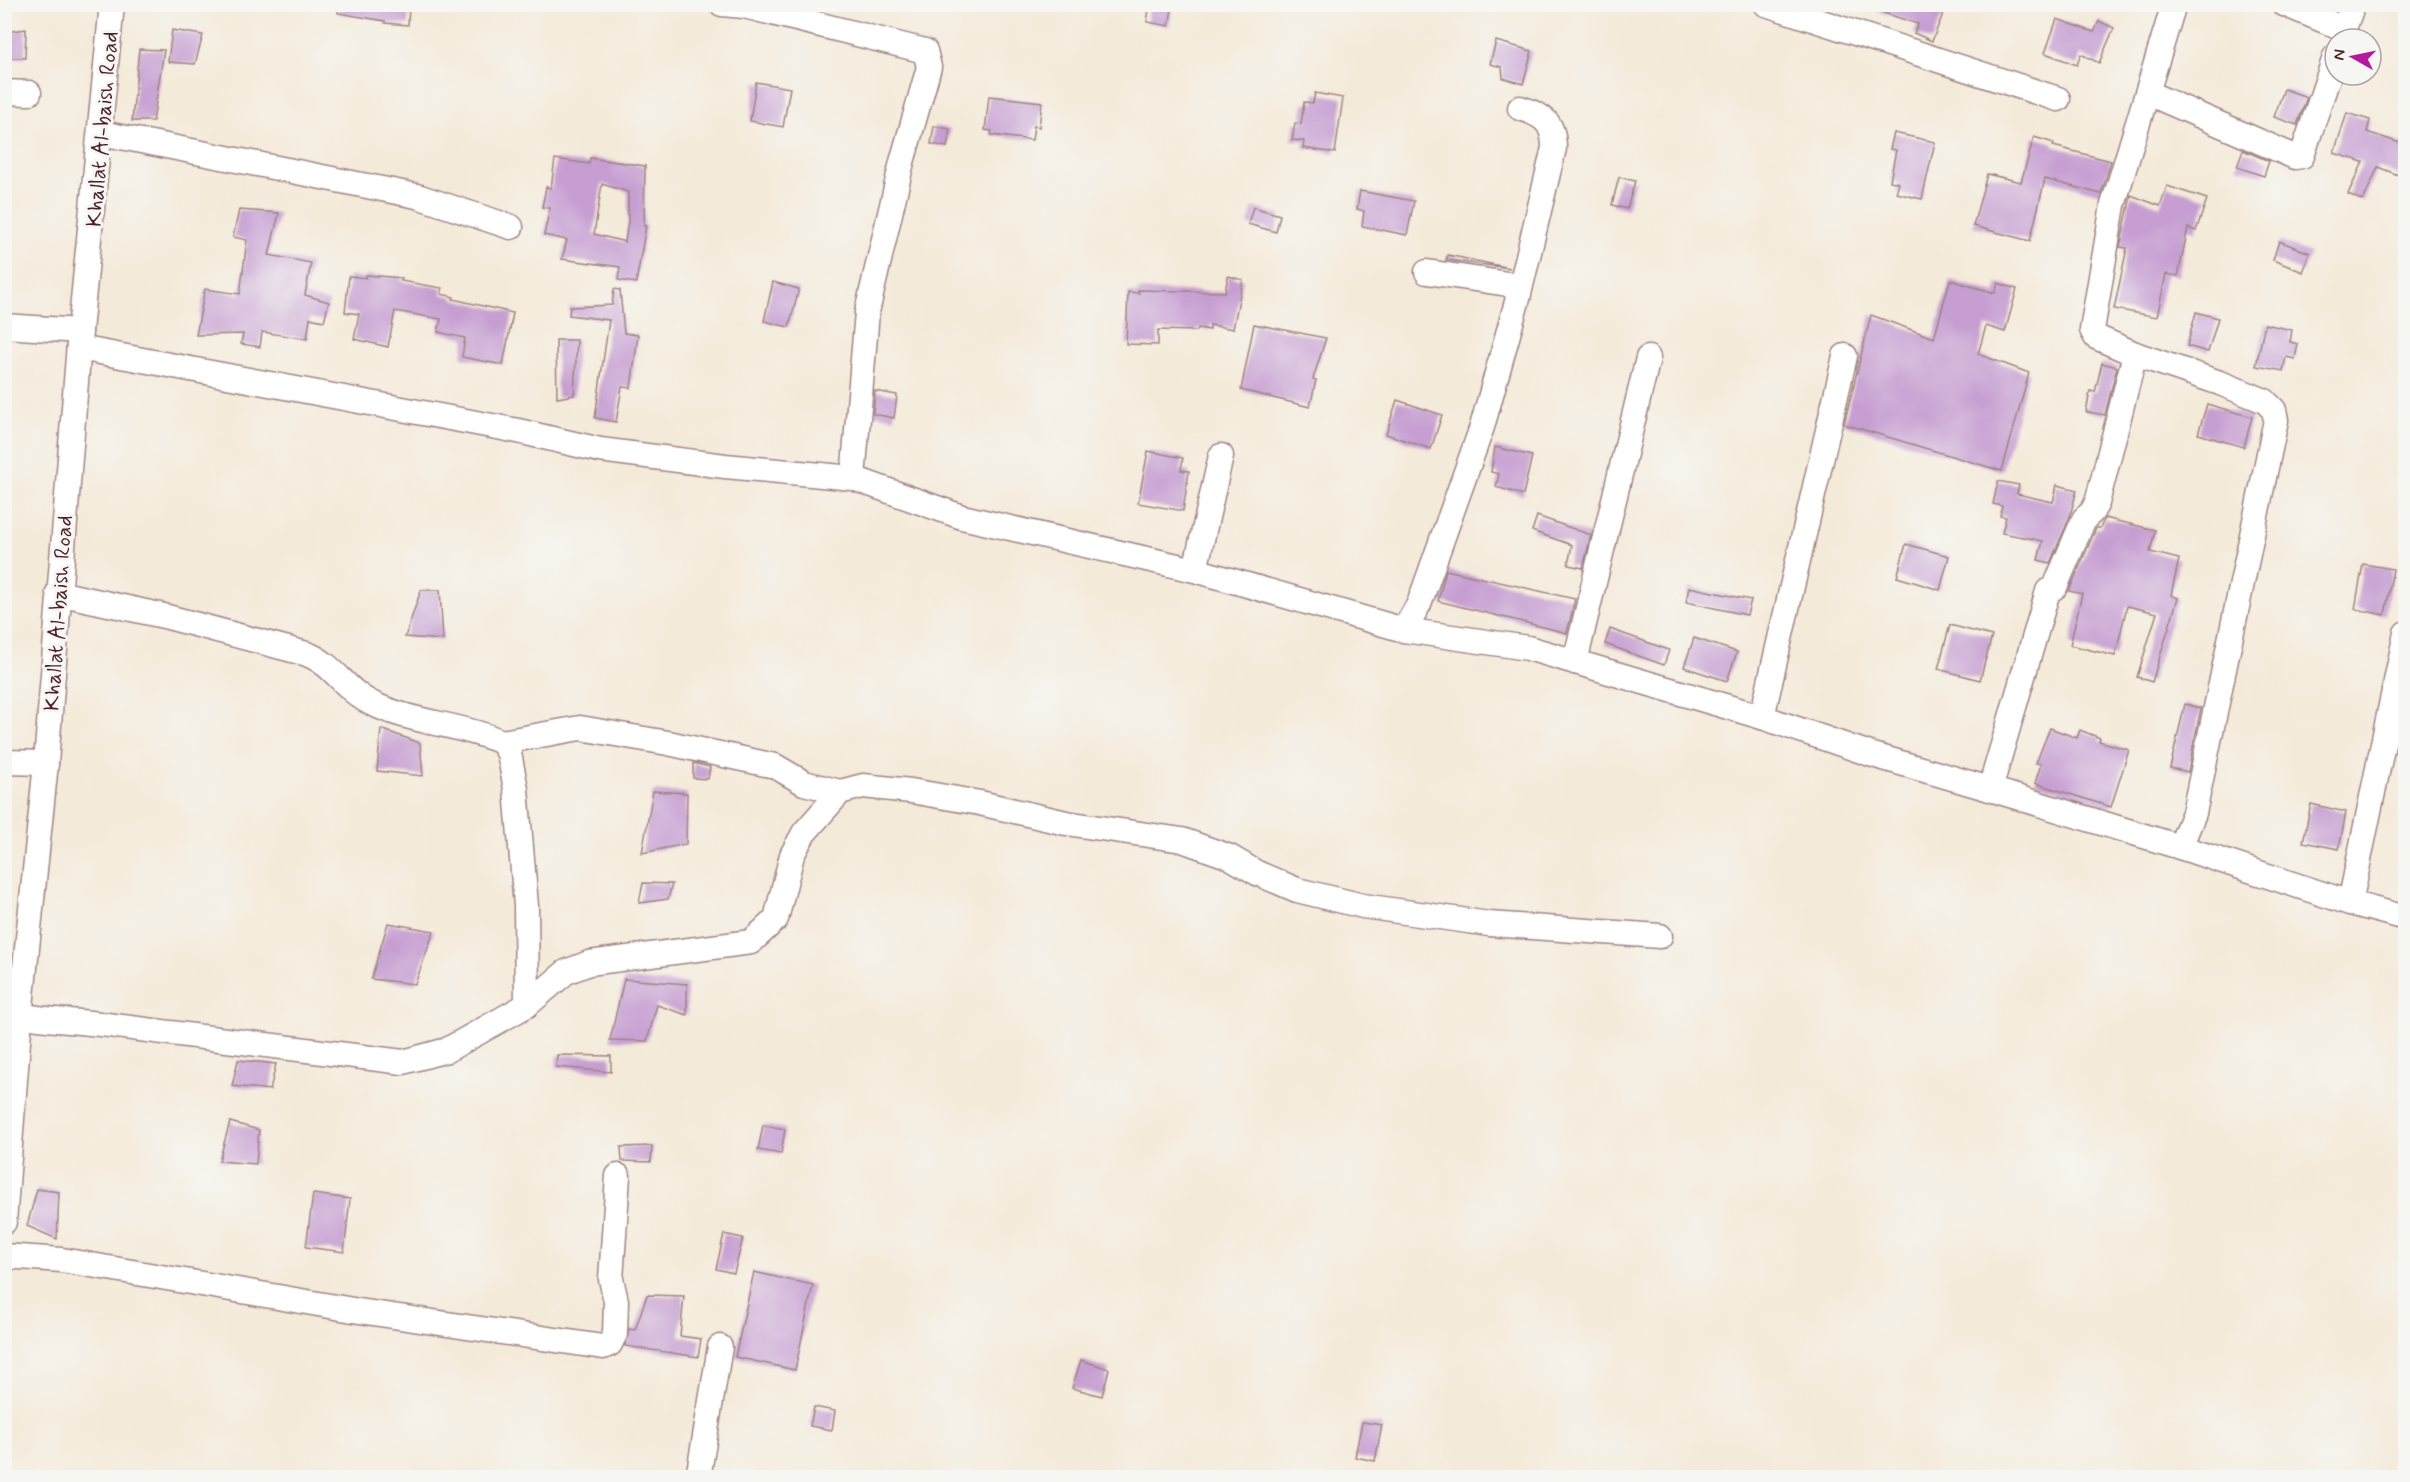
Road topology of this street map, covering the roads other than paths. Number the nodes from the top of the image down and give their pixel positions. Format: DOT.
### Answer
graph roads {
  1 [pos="112,4"];
  2 [pos="722,4"];
  3 [pos="1766,4"];
  4 [pos="2174,4"];
  5 [pos="2284,4"];
  6 [pos="2353,4"];
  7 [pos="2329,27"];
  8 [pos="2345,27"];
  9 [pos="2325,87"];
  10 [pos="4,92"];
  11 [pos="29,93"];
  12 [pos="2148,93"];
  13 [pos="2058,99"];
  14 [pos="1520,108"];
  15 [pos="101,133"];
  16 [pos="511,227"];
  17 [pos="1427,272"];
  18 [pos="1518,298"];
  19 [pos="4,326"];
  20 [pos="80,339"];
  21 [pos="2135,354"];
  22 [pos="1845,356"];
  23 [pos="1648,358"];
  24 [pos="1221,456"];
  25 [pos="854,478"];
  26 [pos="1195,570"];
  27 [pos="58,593"];
  28 [pos="1404,630"];
  29 [pos="2406,633"];
  30 [pos="1575,662"];
  31 [pos="1762,717"];
  32 [pos="502,742"];
  33 [pos="4,762"];
  34 [pos="46,763"];
  35 [pos="1990,789"];
  36 [pos="840,792"];
  37 [pos="2180,847"];
  38 [pos="2350,903"];
  39 [pos="2406,918"];
  40 [pos="1660,936"];
  41 [pos="527,1005"];
  42 [pos="12,1014"];
  43 [pos="618,1176"];
  44 [pos="4,1222"];
  45 [pos="4,1256"];
  46 [pos="720,1347"];
  47 [pos="698,1478"];
  1 -- 15 [label="street, Khallat Al-baish Road"];
  2 -- 25 [label="street"];
  3 -- 13 [label="street"];
  4 -- 12 [label="street"];
  5 -- 7 [label="street"];
  6 -- 8 [label="street"];
  9 -- 12 [label="street"];
  10 -- 11 [label="street"];
  12 -- 21 [label="street"];
  14 -- 18 [label="street"];
  15 -- 16 [label="street"];
  15 -- 20 [label="street, Khallat Al-baish Road"];
  17 -- 18 [label="street"];
  18 -- 28 [label="street"];
  19 -- 20 [label="street"];
  20 -- 25 [label="street"];
  20 -- 27 [label="street, Khallat Al-baish Road"];
  21 -- 35 [label="street"];
  21 -- 37 [label="street"];
  22 -- 31 [label="street"];
  23 -- 30 [label="street"];
  24 -- 26 [label="street"];
  25 -- 26 [label="street"];
  26 -- 28 [label="street"];
  27 -- 32 [label="street"];
  27 -- 34 [label="street, Khallat Al-baish Road"];
  28 -- 30 [label="street"];
  29 -- 38 [label="street"];
  30 -- 31 [label="street"];
  31 -- 35 [label="street"];
  32 -- 36 [label="street"];
  32 -- 41 [label="street"];
  33 -- 34 [label="street"];
  34 -- 42 [label="street, Khallat Al-baish Road"];
  35 -- 37 [label="street"];
  36 -- 40 [label="street"];
  36 -- 41 [label="street"];
  37 -- 38 [label="street"];
  38 -- 39 [label="street"];
  41 -- 42 [label="street"];
  42 -- 44 [label="street, Khallat Al-baish Road"];
  43 -- 45 [label="street"];
  46 -- 47 [label="street"];
}
